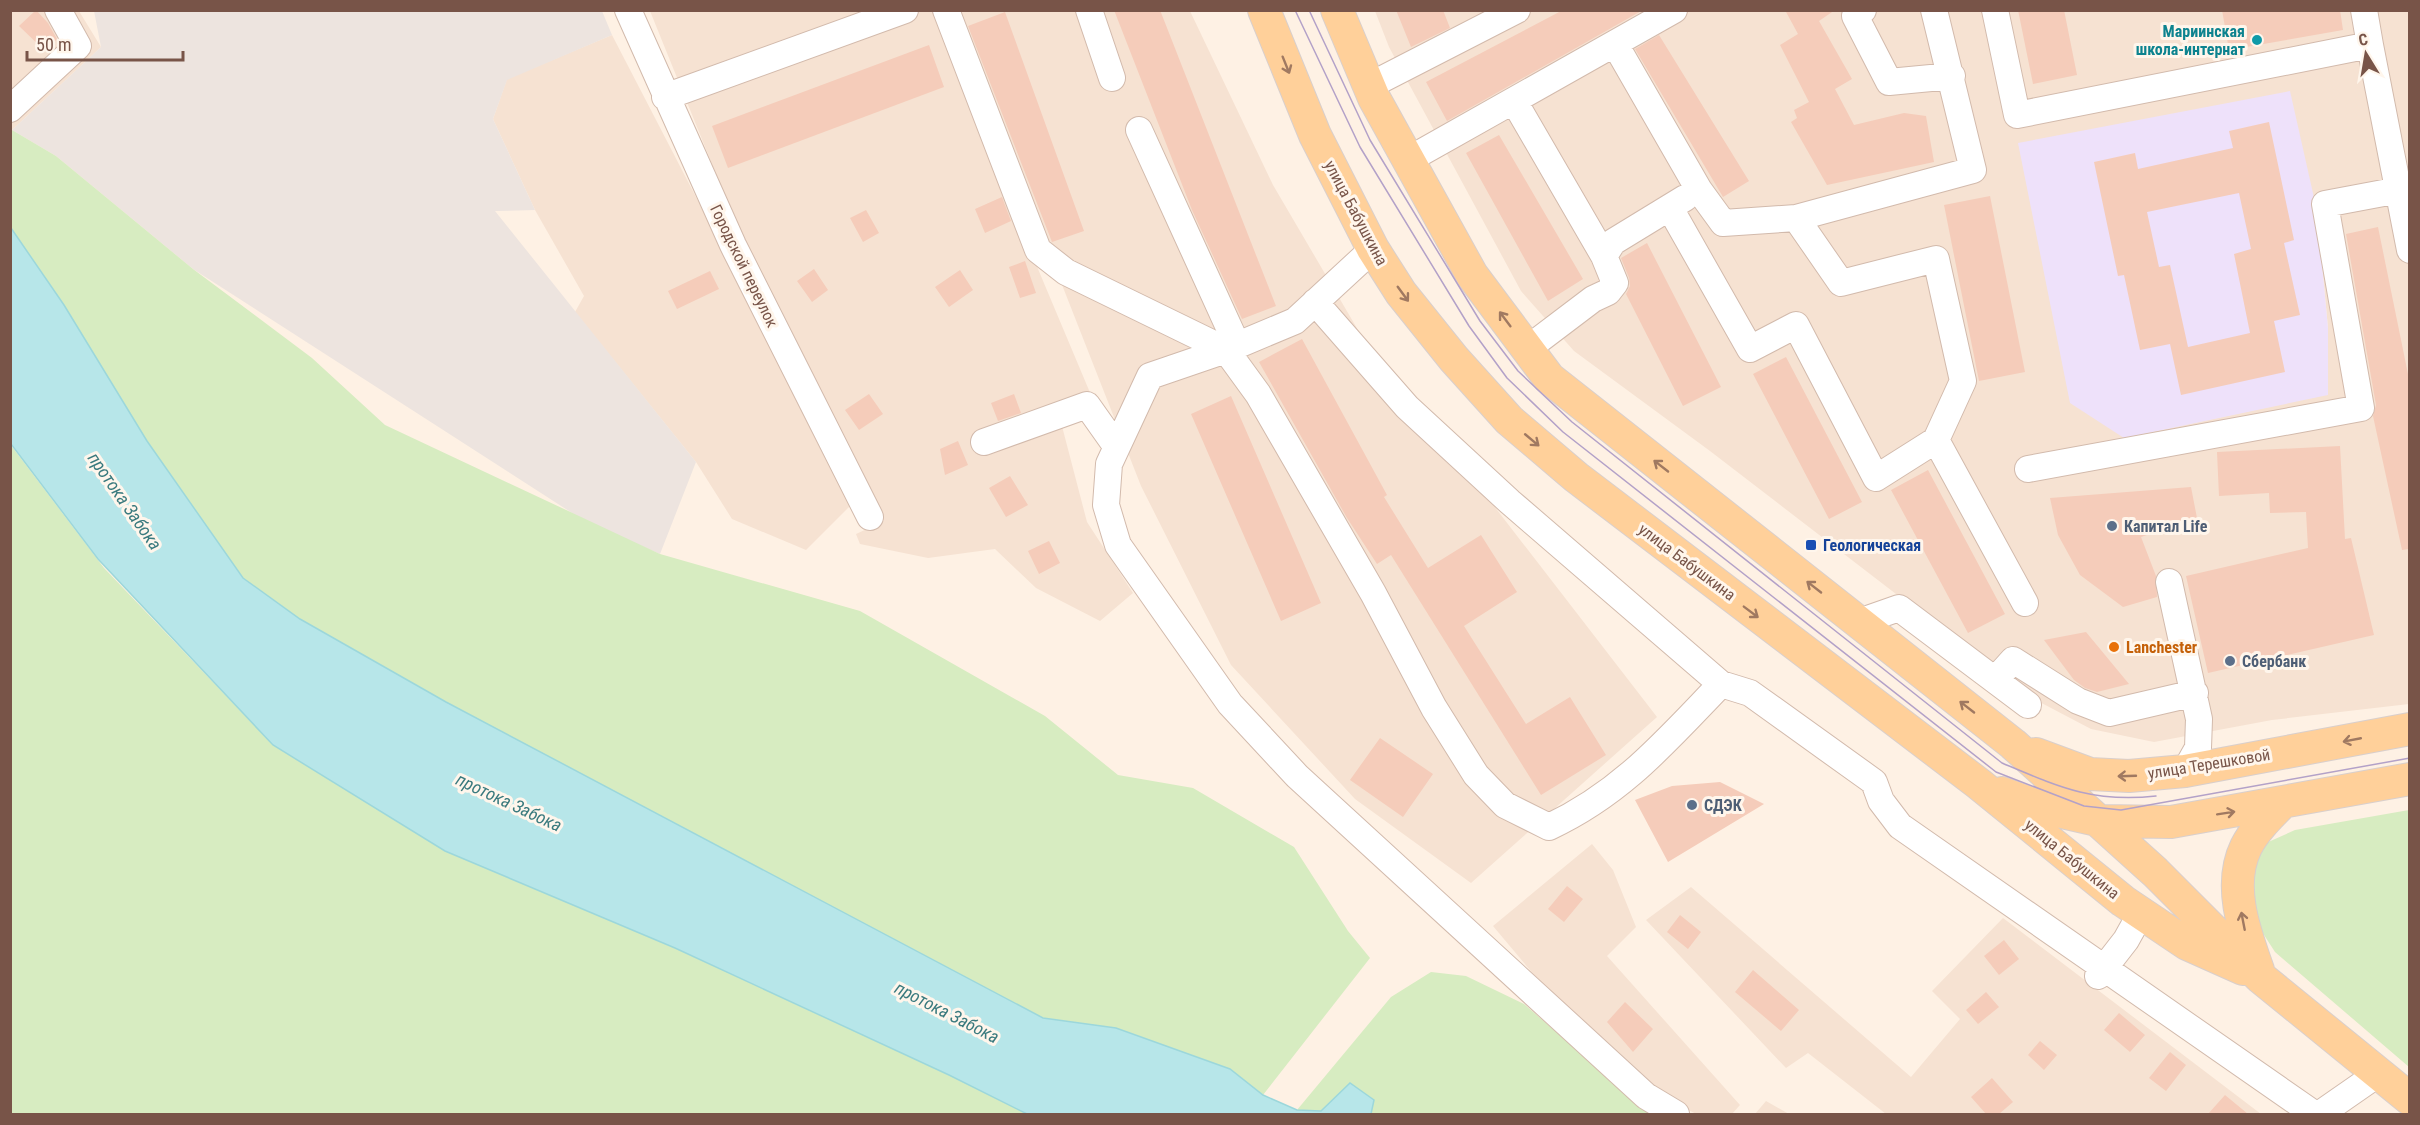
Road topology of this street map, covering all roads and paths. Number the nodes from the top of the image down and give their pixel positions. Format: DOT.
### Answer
graph roads {
  1 [pos="57,10"];
  2 [pos="628,10"];
  3 [pos="905,10"];
  4 [pos="946,10"];
  5 [pos="1089,10"];
  6 [pos="1264,10"];
  7 [pos="1337,10"];
  8 [pos="1517,10"];
  9 [pos="1674,10"];
  10 [pos="1863,10"];
  11 [pos="1934,10"];
  12 [pos="1995,10"];
  13 [pos="2364,10"];
  14 [pos="1478,20"];
  15 [pos="1616,44"];
  16 [pos="2370,45"];
  17 [pos="1952,76"];
  18 [pos="1112,78"];
  19 [pos="1369,86"];
  20 [pos="664,97"];
  21 [pos="1514,100"];
  22 [pos="10,109"];
  23 [pos="1139,130"];
  24 [pos="1408,160"];
  25 [pos="2403,189"];
  26 [pos="1698,190"];
  27 [pos="1670,208"];
  28 [pos="1796,218"];
  29 [pos="1372,249"];
  30 [pos="2409,250"];
  31 [pos="1604,256"];
  32 [pos="1315,302"];
  33 [pos="1232,348"];
  34 [pos="1527,349"];
  35 [pos="1936,440"];
  36 [pos="984,442"];
  37 [pos="1116,446"];
  38 [pos="2028,469"];
  39 [pos="870,517"];
  40 [pos="2169,582"];
  41 [pos="2025,603"];
  42 [pos="1858,622"];
  43 [pos="1995,680"];
  44 [pos="1721,684"];
  45 [pos="2195,693"];
  46 [pos="2028,705"];
  47 [pos="2409,729"];
  48 [pos="2013,744"];
  49 [pos="2191,770"];
  50 [pos="2409,779"];
  51 [pos="1979,784"];
  52 [pos="2281,804"];
  53 [pos="2101,821"];
  54 [pos="2171,822"];
  55 [pos="2155,872"];
  56 [pos="2141,913"];
  57 [pos="2098,976"];
  58 [pos="2260,977"];
  59 [pos="2379,1073"];
  60 [pos="2409,1099"];
  61 [pos="1676,1114"];
  62 [pos="2314,1114"];
  63 [pos="2320,1114"];
  1 -- 22 [label="street"];
  2 -- 20 [label="street, Городской переулок"];
  3 -- 20 [label="street"];
  4 -- 33 [label="street"];
  5 -- 18 [label="street"];
  6 -- 29 [label="main road, улица Бабушкина, one-way"];
  7 -- 19 [label="main road, улица Бабушкина"];
  8 -- 14 [label="street"];
  9 -- 15 [label="street"];
  10 -- 17 [label="street"];
  11 -- 17 [label="street"];
  12 -- 16 [label="street"];
  13 -- 16 [label="street"];
  14 -- 19 [label="street"];
  15 -- 21 [label="street"];
  15 -- 26 [label="street"];
  16 -- 25 [label="street"];
  17 -- 28 [label="street"];
  19 -- 24 [label="main road, улица Бабушкина"];
  20 -- 39 [label="street, Городской переулок"];
  21 -- 24 [label="street"];
  21 -- 31 [label="street"];
  23 -- 33 [label="street"];
  34 -- 24 [label="main road, улица Бабушкина, one-way"];
  25 -- 30 [label="street"];
  25 -- 38 [label="street"];
  26 -- 27 [label="street"];
  26 -- 28 [label="street"];
  27 -- 31 [label="street"];
  27 -- 35 [label="street"];
  28 -- 35 [label="street"];
  29 -- 32 [label="street"];
  29 -- 51 [label="main road, улица Бабушкина, one-way"];
  31 -- 34 [label="street"];
  32 -- 33 [label="street"];
  32 -- 44 [label="street"];
  33 -- 37 [label="street"];
  33 -- 44 [label="street"];
  42 -- 34 [label="main road, улица Бабушкина, one-way"];
  35 -- 41 [label="street"];
  36 -- 37 [label="street"];
  37 -- 61 [label="street"];
  40 -- 45 [label="street"];
  42 -- 43 [label="street"];
  48 -- 42 [label="main road, улица Бабушкина, one-way"];
  43 -- 45 [label="street"];
  43 -- 46 [label="street"];
  44 -- 62 [label="street"];
  45 -- 49 [label="street"];
  47 -- 49 [label="main road, улица Терешковой, one-way"];
  49 -- 48 [label="main road, улица Терешковой, one-way"];
  48 -- 53 [label="main road, улица Бабушкина"];
  49 -- 54 [label="main road"];
  50 -- 52 [label="main road"];
  51 -- 53 [label="main road"];
  51 -- 56 [label="main road, улица Бабушкина"];
  54 -- 52 [label="main road, one-way"];
  58 -- 52 [label="main road, one-way"];
  53 -- 54 [label="main road"];
  53 -- 55 [label="main road, улица Бабушкина"];
  54 -- 55 [label="main road"];
  55 -- 56 [label="main road"];
  55 -- 58 [label="main road, улица Бабушкина"];
  56 -- 57 [label="street"];
  56 -- 58 [label="main road, улица Бабушкина"];
  57 -- 62 [label="street"];
  57 -- 62 [label="street"];
  58 -- 59 [label="main road, улица Бабушкина"];
  59 -- 60 [label="main road, улица Бабушкина"];
  59 -- 63 [label="street"];
}
